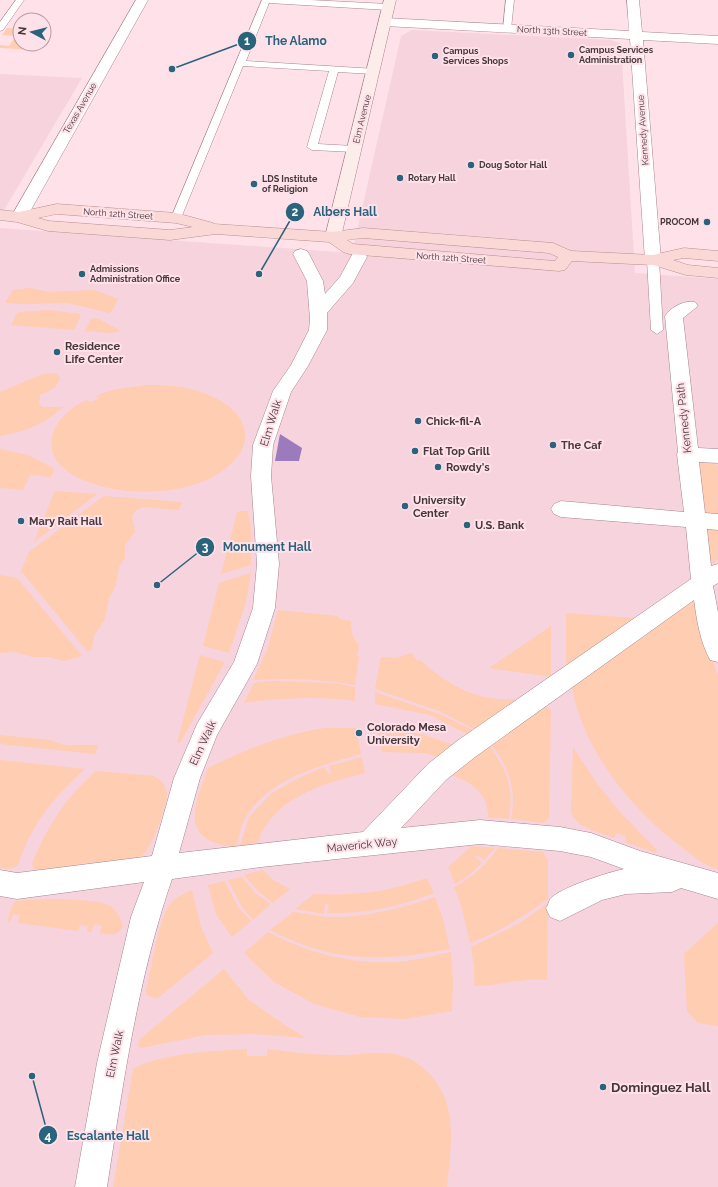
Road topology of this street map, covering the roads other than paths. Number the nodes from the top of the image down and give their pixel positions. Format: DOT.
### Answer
graph roads {
  1 [pos="20,0"];
  2 [pos="142,0"];
  3 [pos="266,0"];
  4 [pos="510,0"];
  5 [pos="633,0"];
  6 [pos="389,3"];
  7 [pos="385,22"];
  8 [pos="0,28"];
  9 [pos="507,29"];
  10 [pos="635,36"];
  11 [pos="718,40"];
  12 [pos="240,63"];
  13 [pos="334,69"];
  14 [pos="373,71"];
  15 [pos="354,149"];
  16 [pos="0,216"];
  17 [pos="19,216"];
  18 [pos="176,218"];
  19 [pos="216,228"];
  20 [pos="333,237"];
  21 [pos="301,254"];
  22 [pos="718,256"];
  23 [pos="359,257"];
  24 [pos="653,260"];
  25 [pos="718,272"];
  26 [pos="319,311"];
  27 [pos="681,311"];
  28 [pos="657,330"];
  29 [pos="687,454"];
  30 [pos="718,456"];
  31 [pos="561,509"];
  32 [pos="695,520"];
  33 [pos="718,522"];
  34 [pos="710,578"];
  35 [pos="718,653"];
  36 [pos="369,844"];
  37 [pos="162,868"];
  38 [pos="0,883"];
  39 [pos="706,883"];
  40 [pos="560,908"];
  41 [pos="92,1187"];
  1 -- 8 [label="lane"];
  2 -- 17 [label="street, Texas Avenue"];
  3 -- 6 [label="lane"];
  3 -- 12 [label="lane"];
  4 -- 9 [label="lane"];
  5 -- 10 [label="street, Kennedy Avenue"];
  6 -- 7 [label="street, Elm Avenue"];
  7 -- 9 [label="street, North 13th Street"];
  7 -- 14 [label="street, Elm Avenue"];
  9 -- 10 [label="street, North 13th Street"];
  10 -- 11 [label="street, North 13th Street"];
  10 -- 24 [label="street, Kennedy Avenue"];
  12 -- 13 [label="lane"];
  12 -- 18 [label="lane"];
  13 -- 14 [label="lane"];
  13 -- 15 [label="lane"];
  14 -- 15 [label="street, Elm Avenue"];
  15 -- 20 [label="street, Elm Avenue"];
  16 -- 17 [label="main road, North 12th Street"];
  17 -- 18 [label="main road, North 12th Street"];
  17 -- 19 [label="main road, North 12th Street"];
  18 -- 19 [label="main road, North 12th Street"];
  19 -- 20 [label="main road, North 12th Street"];
  20 -- 24 [label="main road, North 12th Street"];
  21 -- 26 [label="street, Elm Walk"];
  22 -- 24 [label="main road, North 12th Street"];
  23 -- 26 [label="street"];
  24 -- 25 [label="main road, North 12th Street"];
  24 -- 28 [label="lane"];
  26 -- 37 [label="street, Elm Walk"];
  27 -- 29 [label="street, Kennedy Path"];
  29 -- 30 [label="street"];
  29 -- 32 [label="street, Kennedy Path"];
  31 -- 32 [label="street"];
  32 -- 33 [label="street"];
  32 -- 34 [label="street, Kennedy Path"];
  34 -- 35 [label="street, Kennedy Path"];
  34 -- 36 [label="street"];
  36 -- 37 [label="street, Maverick Way"];
  36 -- 39 [label="street, Maverick Way"];
  37 -- 38 [label="street, Maverick Way"];
  37 -- 41 [label="street, Elm Walk"];
  39 -- 40 [label="street"];
}
